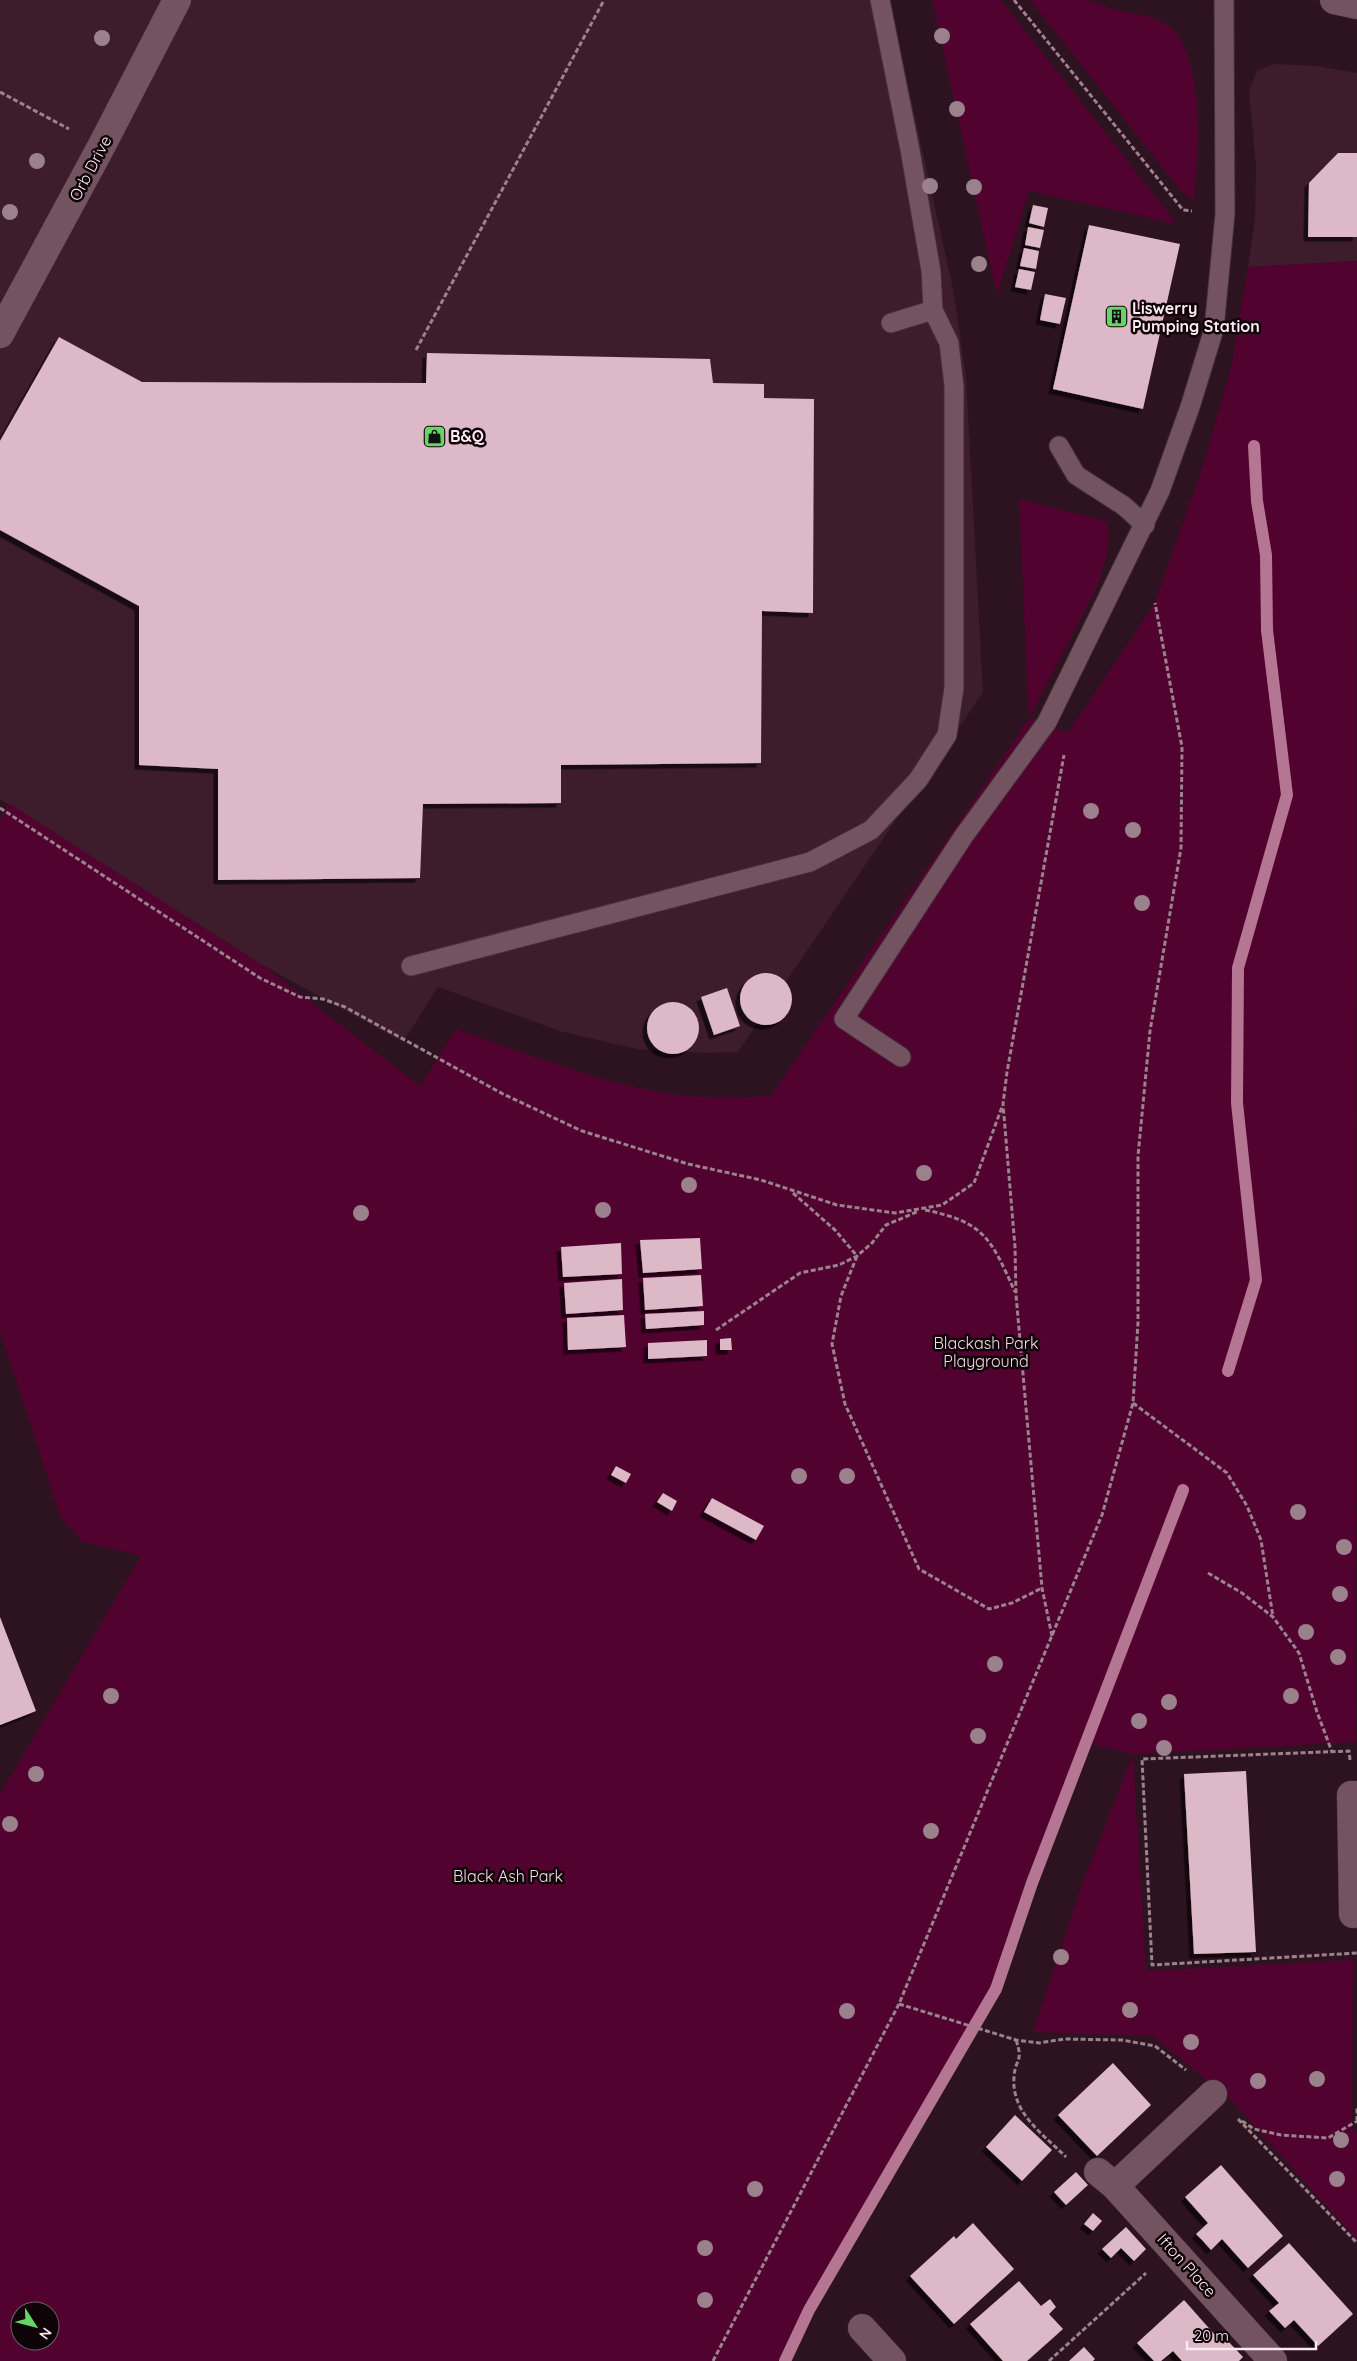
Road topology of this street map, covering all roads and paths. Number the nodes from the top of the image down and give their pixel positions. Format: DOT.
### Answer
graph roads {
  1 [pos="177,0"];
  2 [pos="604,0"];
  3 [pos="880,0"];
  4 [pos="1014,0"];
  5 [pos="1224,0"];
  6 [pos="1334,0"];
  7 [pos="1357,5"];
  8 [pos="0,92"];
  9 [pos="72,132"];
  10 [pos="1226,214"];
  11 [pos="933,310"];
  12 [pos="891,323"];
  13 [pos="0,334"];
  14 [pos="416,350"];
  15 [pos="1059,446"];
  16 [pos="1145,525"];
  17 [pos="1155,603"];
  18 [pos="1065,752"];
  19 [pos="0,808"];
  20 [pos="411,966"];
  21 [pos="901,1056"];
  22 [pos="1003,1104"];
  23 [pos="791,1190"];
  24 [pos="922,1209"];
  25 [pos="857,1256"];
  26 [pos="1016,1295"];
  27 [pos="716,1330"];
  28 [pos="1133,1404"];
  29 [pos="1208,1573"];
  30 [pos="1042,1588"];
  31 [pos="1274,1617"];
  32 [pos="1052,1637"];
  33 [pos="1332,1752"];
  34 [pos="1354,1795"];
  35 [pos="1353,1914"];
  36 [pos="1357,1953"];
  37 [pos="899,2004"];
  38 [pos="1016,2040"];
  39 [pos="1213,2094"];
  40 [pos="1357,2108"];
  41 [pos="1238,2118"];
  42 [pos="1357,2122"];
  43 [pos="1106,2179"];
  44 [pos="1357,2243"];
  45 [pos="1172,2249"];
  46 [pos="862,2328"];
  47 [pos="713,2361"];
  48 [pos="892,2361"];
  49 [pos="1049,2361"];
  50 [pos="1273,2361"];
  1 -- 13 [label="street, Orb Drive"];
  2 -- 14 [label="path"];
  3 -- 11 [label="lane"];
  4 -- 10 [label="path"];
  5 -- 10 [label="lane"];
  6 -- 7 [label="street"];
  8 -- 9 [label="path"];
  10 -- 16 [label="lane"];
  11 -- 12 [label="lane"];
  11 -- 20 [label="lane"];
  15 -- 16 [label="lane"];
  16 -- 21 [label="lane"];
  17 -- 28 [label="path"];
  18 -- 22 [label="path"];
  19 -- 23 [label="path"];
  22 -- 24 [label="path"];
  22 -- 26 [label="path"];
  23 -- 24 [label="path"];
  23 -- 25 [label="path"];
  24 -- 25 [label="path"];
  24 -- 26 [label="path"];
  25 -- 27 [label="path"];
  25 -- 30 [label="path"];
  26 -- 30 [label="path"];
  28 -- 31 [label="path"];
  28 -- 32 [label="path"];
  29 -- 31 [label="path"];
  30 -- 32 [label="path"];
  31 -- 33 [label="path"];
  32 -- 37 [label="path"];
  33 -- 34 [label="path"];
  33 -- 36 [label="path"];
  34 -- 35 [label="street"];
  37 -- 38 [label="path"];
  37 -- 47 [label="path"];
  38 -- 39 [label="path"];
  38 -- 43 [label="path"];
  39 -- 41 [label="path"];
  39 -- 43 [label="street"];
  40 -- 42 [label="path"];
  41 -- 42 [label="path"];
  41 -- 44 [label="path"];
  43 -- 45 [label="street, Ifton Place"];
  45 -- 49 [label="path"];
  45 -- 50 [label="street, Ifton Place"];
  46 -- 48 [label="street"];
}
